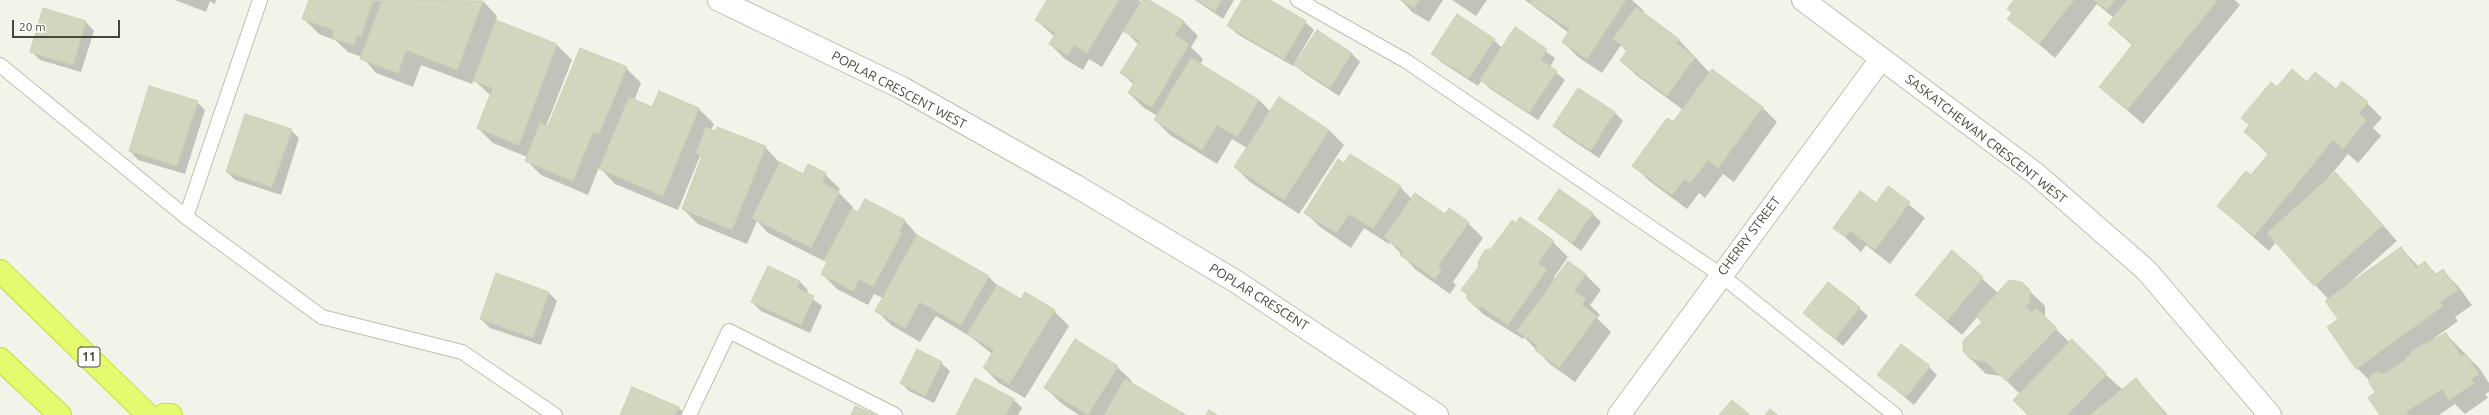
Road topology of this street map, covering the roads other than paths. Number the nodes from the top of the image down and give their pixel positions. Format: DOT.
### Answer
graph roads {
  1 [pos="260,0"];
  2 [pos="719,0"];
  3 [pos="1298,0"];
  4 [pos="1803,0"];
  5 [pos="1881,59"];
  6 [pos="0,65"];
  7 [pos="1076,186"];
  8 [pos="186,217"];
  9 [pos="0,271"];
  10 [pos="1721,275"];
  11 [pos="0,359"];
  12 [pos="60,415"];
  13 [pos="148,415"];
  14 [pos="164,415"];
  15 [pos="171,415"];
  16 [pos="555,415"];
  17 [pos="688,415"];
  18 [pos="895,415"];
  19 [pos="1437,415"];
  20 [pos="1619,415"];
  21 [pos="1895,415"];
  22 [pos="2270,415"];
  1 -- 8 [label="lane"];
  2 -- 7 [label="street, POPLAR CRESCENT WEST"];
  3 -- 10 [label="lane"];
  4 -- 5 [label="street, SASKATCHEWAN CRESCENT WEST"];
  5 -- 10 [label="street, CHERRY STREET"];
  5 -- 22 [label="street, SASKATCHEWAN CRESCENT WEST"];
  6 -- 8 [label="lane"];
  7 -- 19 [label="street, POPLAR CRESCENT"];
  8 -- 16 [label="lane"];
  9 -- 13 [label="highway, 11"];
  10 -- 20 [label="street, CHERRY STREET"];
  10 -- 21 [label="lane"];
  11 -- 12 [label="highway"];
  14 -- 15 [label="highway"];
  17 -- 18 [label="lane"];
}
